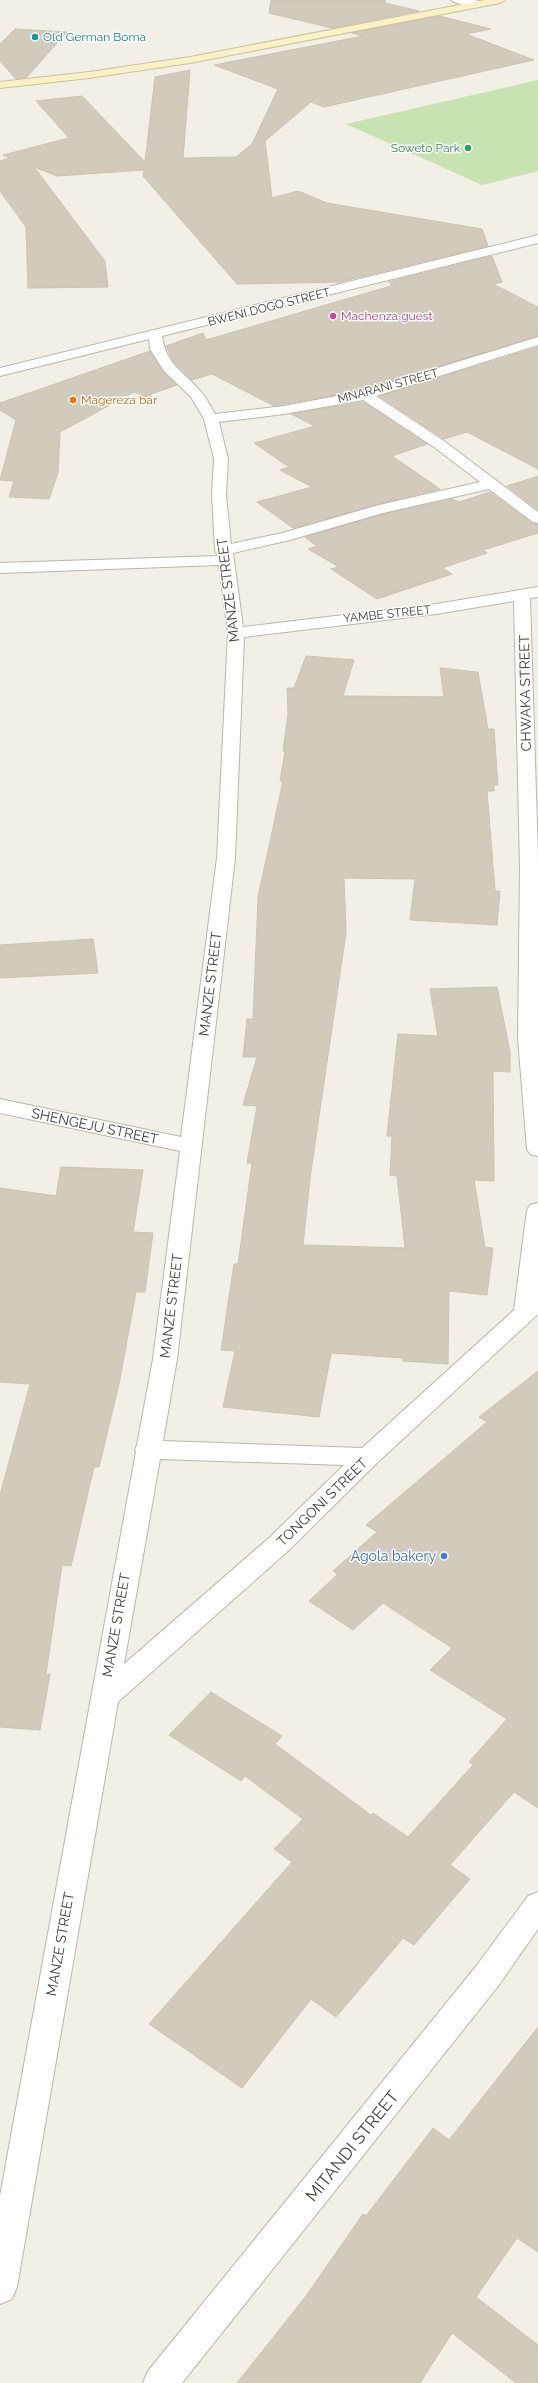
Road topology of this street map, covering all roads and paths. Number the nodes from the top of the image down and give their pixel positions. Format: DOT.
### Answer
graph roads {
  1 [pos="456,0"];
  2 [pos="500,0"];
  3 [pos="482,4"];
  4 [pos="0,85"];
  5 [pos="538,239"];
  6 [pos="155,336"];
  7 [pos="538,341"];
  8 [pos="0,372"];
  9 [pos="365,395"];
  10 [pos="212,419"];
  11 [pos="491,484"];
  12 [pos="538,519"];
  13 [pos="224,555"];
  14 [pos="0,568"];
  15 [pos="530,594"];
  16 [pos="236,633"];
  17 [pos="0,1106"];
  18 [pos="190,1146"];
  19 [pos="538,1149"];
  20 [pos="538,1210"];
  21 [pos="532,1307"];
  22 [pos="147,1450"];
  23 [pos="368,1457"];
  24 [pos="103,1699"];
  25 [pos="538,1905"];
  26 [pos="0,2286"];
  27 [pos="160,2383"];
  1 -- 3 [label="street"];
  2 -- 3 [label="main road"];
  3 -- 4 [label="main road"];
  5 -- 6 [label="street, BWENI DOGO STREET"];
  6 -- 8 [label="street, BWENI DOGO STREET"];
  6 -- 10 [label="street, MANZE STREET"];
  7 -- 9 [label="street, MNARANI STREET"];
  9 -- 10 [label="street, MNARANI STREET"];
  9 -- 11 [label="street"];
  10 -- 13 [label="street, MANZE STREET"];
  11 -- 12 [label="street"];
  11 -- 13 [label="street"];
  13 -- 14 [label="street"];
  13 -- 16 [label="street, MANZE STREET"];
  15 -- 16 [label="street, YAMBE STREET"];
  15 -- 19 [label="street, CHWAKA STREET"];
  16 -- 18 [label="street, MANZE STREET"];
  17 -- 18 [label="street, SHENGEJU STREET"];
  18 -- 22 [label="street, MANZE STREET"];
  20 -- 21 [label="street"];
  21 -- 23 [label="street, TONGONI STREET"];
  22 -- 23 [label="street"];
  22 -- 24 [label="street, MANZE STREET"];
  23 -- 24 [label="street, TONGONI STREET"];
  24 -- 26 [label="street, MANZE STREET"];
  25 -- 27 [label="street, MITANDI STREET"];
}
